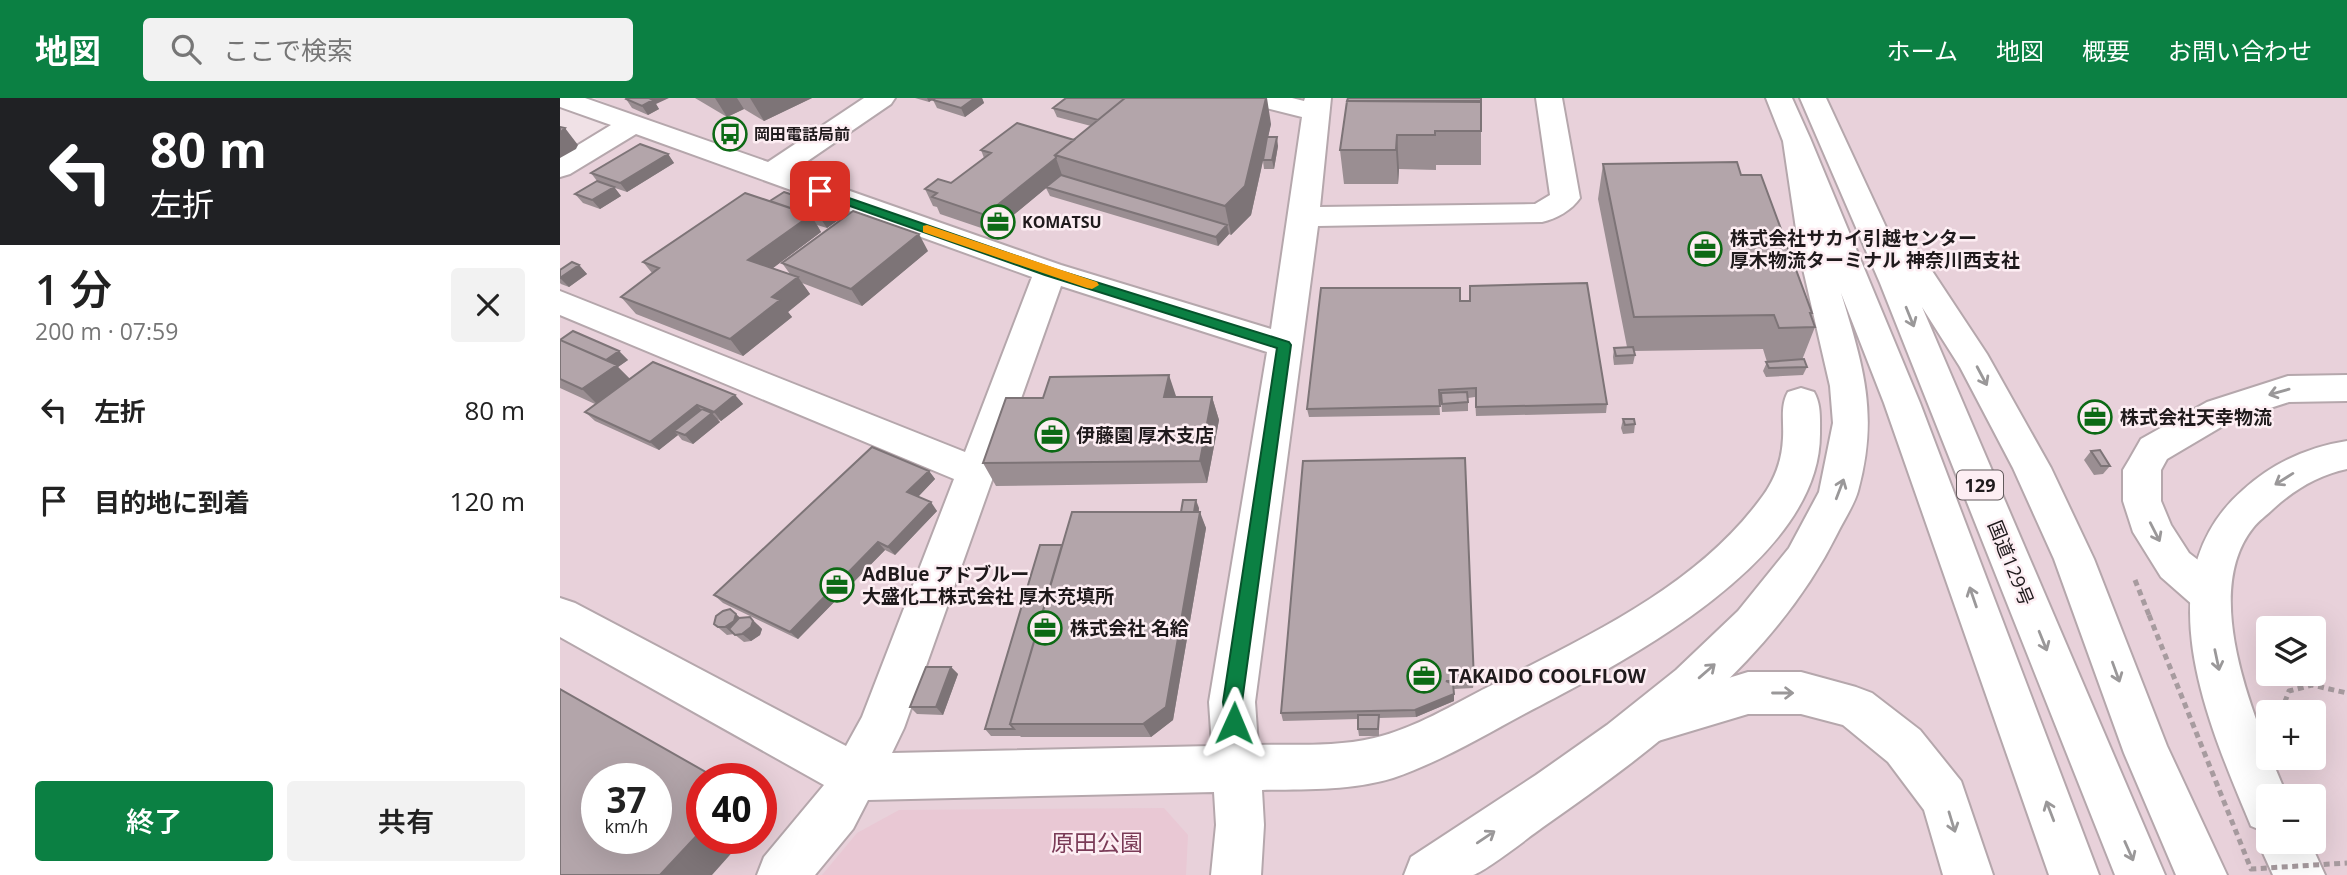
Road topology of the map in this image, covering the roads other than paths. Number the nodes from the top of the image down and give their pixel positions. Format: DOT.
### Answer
graph roads {
  1 [pos="560,98"];
  2 [pos="883,98"];
  3 [pos="1259,98"];
  4 [pos="1549,98"];
  5 [pos="1779,98"];
  6 [pos="1813,98"];
  7 [pos="1317,105"];
  8 [pos="635,123"];
  9 [pos="1796,138"];
  10 [pos="560,168"];
  11 [pos="769,174"];
  12 [pos="1850,176"];
  13 [pos="1304,217"];
  14 [pos="1050,272"];
  15 [pos="560,302"];
  16 [pos="1284,345"];
  17 [pos="2347,388"];
  18 [pos="1801,401"];
  19 [pos="2347,455"];
  20 [pos="976,472"];
  21 [pos="2209,593"];
  22 [pos="560,616"];
  23 [pos="1646,724"];
  24 [pos="1237,767"];
  25 [pos="856,777"];
  26 [pos="2258,784"];
  27 [pos="2289,854"];
  28 [pos="782,875"];
  29 [pos="1236,875"];
  30 [pos="1429,875"];
  31 [pos="1968,875"];
  32 [pos="2074,875"];
  33 [pos="2140,875"];
  34 [pos="2202,875"];
  35 [pos="2300,875"];
  1 -- 8 [label="main road"];
  2 -- 11 [label="main road"];
  3 -- 7 [label="main road"];
  4 -- 13 [label="main road"];
  5 -- 9 [label="main road, 129"];
  6 -- 12 [label="main road, 国道129号 / 129"];
  7 -- 13 [label="main road"];
  8 -- 10 [label="main road"];
  8 -- 11 [label="main road"];
  23 -- 9 [label="main road, one-way"];
  32 -- 9 [label="main road, 129, one-way"];
  11 -- 14 [label="main road"];
  12 -- 33 [label="main road, 国道129号 / 129, one-way"];
  12 -- 34 [label="main road, one-way"];
  13 -- 16 [label="main road"];
  14 -- 16 [label="main road"];
  14 -- 20 [label="main road"];
  15 -- 20 [label="main road"];
  16 -- 24 [label="main road"];
  17 -- 21 [label="main road, one-way"];
  18 -- 24 [label="main road"];
  19 -- 21 [label="main road, one-way"];
  20 -- 25 [label="main road"];
  21 -- 26 [label="main road, one-way"];
  22 -- 25 [label="main road"];
  30 -- 23 [label="main road, one-way"];
  23 -- 31 [label="main road, one-way"];
  24 -- 25 [label="main road"];
  24 -- 29 [label="main road"];
  25 -- 28 [label="main road"];
  27 -- 35 [label="main road"];
}
